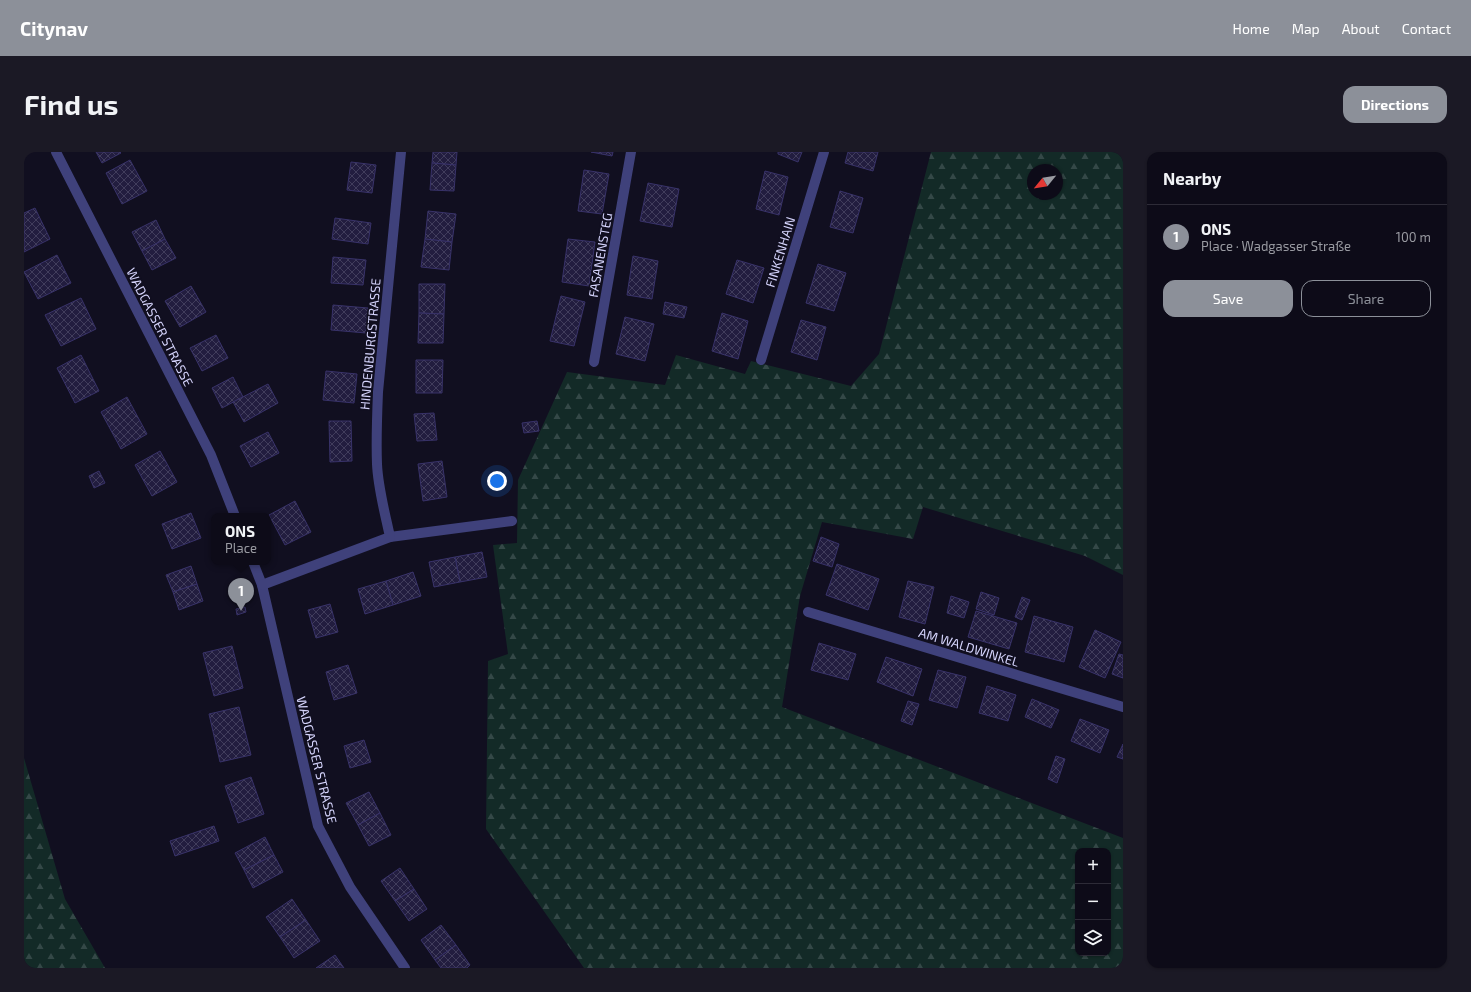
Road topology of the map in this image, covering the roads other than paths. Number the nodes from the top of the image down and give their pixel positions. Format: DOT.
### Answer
graph roads {
  1 [pos="56,152"];
  2 [pos="401,152"];
  3 [pos="631,152"];
  4 [pos="824,152"];
  5 [pos="761,360"];
  6 [pos="594,362"];
  7 [pos="234,513"];
  8 [pos="512,521"];
  9 [pos="390,537"];
  10 [pos="254,565"];
  11 [pos="262,585"];
  12 [pos="808,612"];
  13 [pos="1123,707"];
  14 [pos="405,968"];
  1 -- 7 [label="street, WADGASSER STRASSE"];
  2 -- 9 [label="street, HINDENBURGSTRASSE"];
  3 -- 6 [label="street, FASANENSTEG"];
  4 -- 5 [label="street, FINKENHAIN"];
  8 -- 9 [label="street"];
  9 -- 11 [label="street"];
  10 -- 11 [label="street, WADGASSER STRASSE"];
  11 -- 14 [label="street, WADGASSER STRASSE"];
  12 -- 13 [label="street, AM WALDWINKEL"];
}
